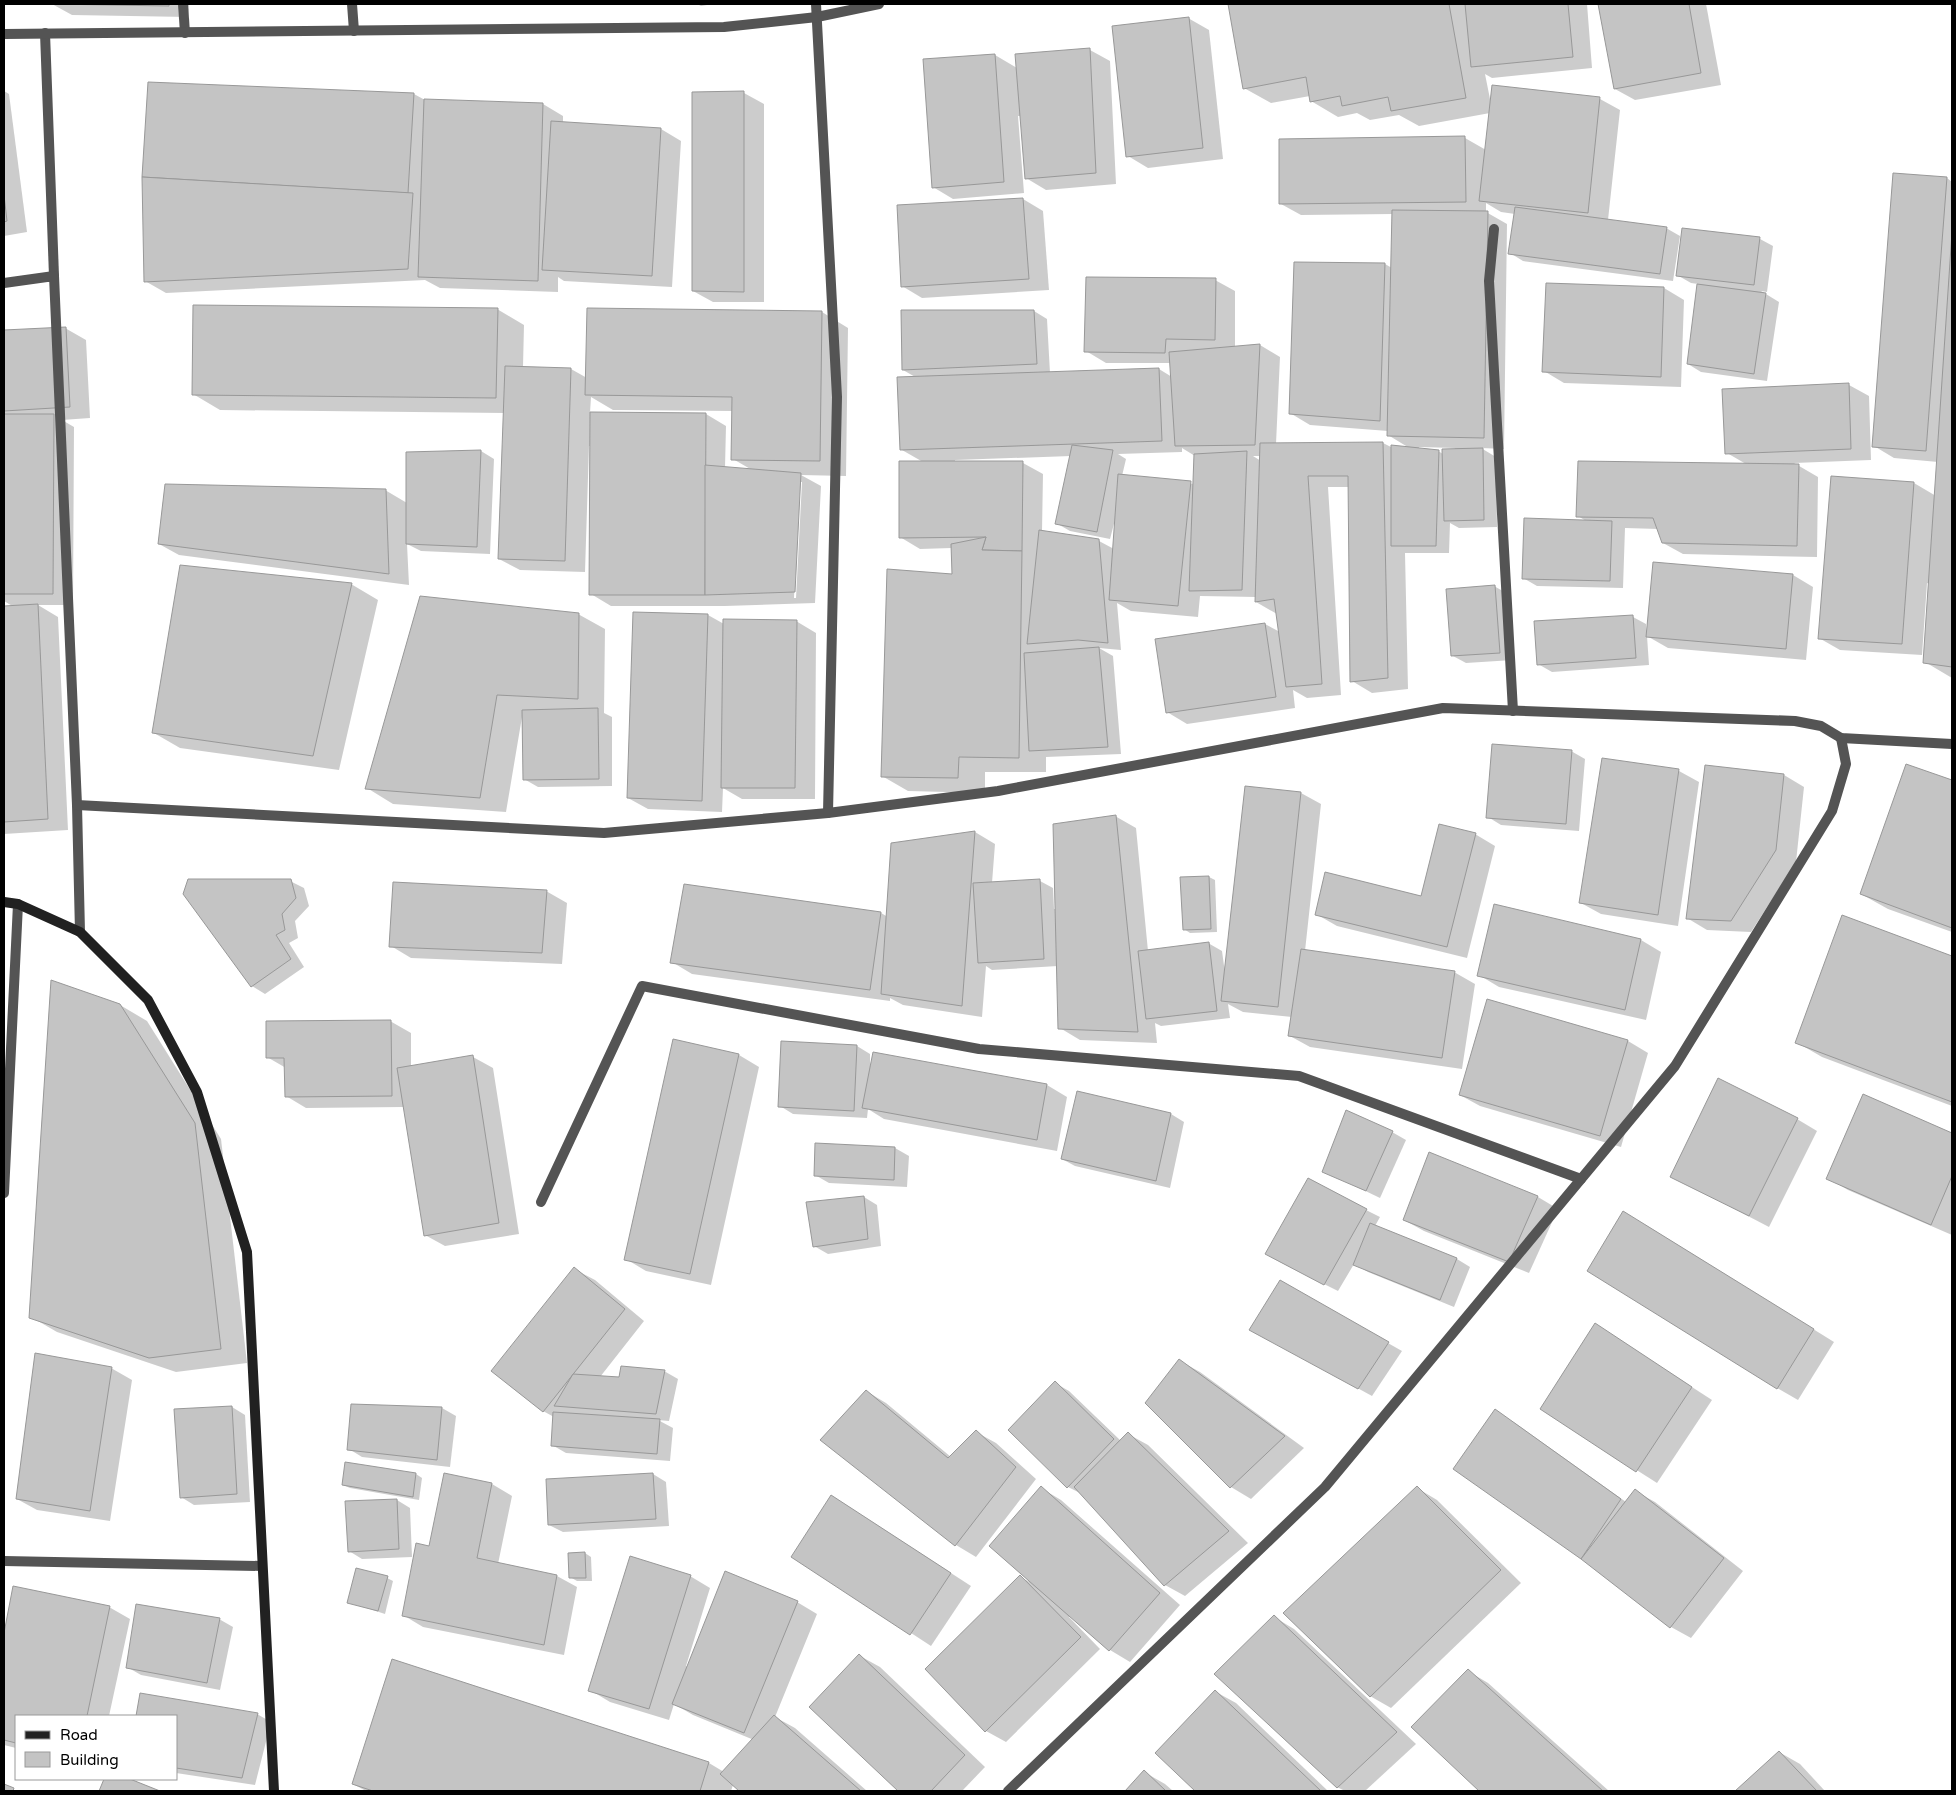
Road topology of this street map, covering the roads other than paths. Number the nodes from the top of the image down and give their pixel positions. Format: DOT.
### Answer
graph roads {
  1 [pos="183,4"];
  2 [pos="352,4"];
  3 [pos="816,4"];
  4 [pos="879,4"];
  5 [pos="816,17"];
  6 [pos="354,31"];
  7 [pos="185,33"];
  8 [pos="4,34"];
  9 [pos="45,34"];
  10 [pos="1494,229"];
  11 [pos="54,276"];
  12 [pos="4,283"];
  13 [pos="1514,711"];
  14 [pos="1841,738"];
  15 [pos="1952,744"];
  16 [pos="77,805"];
  17 [pos="828,813"];
  18 [pos="4,902"];
  19 [pos="18,904"];
  20 [pos="80,932"];
  21 [pos="1581,1179"];
  22 [pos="4,1193"];
  23 [pos="541,1202"];
  24 [pos="4,1561"];
  25 [pos="262,1566"];
  26 [pos="274,1791"];
  27 [pos="1008,1791"];
  1 -- 7 [label="street"];
  2 -- 6 [label="street"];
  3 -- 5 [label="street"];
  4 -- 5 [label="street"];
  5 -- 6 [label="street"];
  5 -- 17 [label="street"];
  6 -- 7 [label="street"];
  7 -- 9 [label="street"];
  8 -- 9 [label="street"];
  9 -- 11 [label="street"];
  10 -- 13 [label="street"];
  11 -- 12 [label="street"];
  11 -- 16 [label="street"];
  13 -- 14 [label="street"];
  13 -- 17 [label="street"];
  14 -- 15 [label="street"];
  14 -- 21 [label="street"];
  16 -- 17 [label="street"];
  16 -- 20 [label="street"];
  18 -- 19 [label="street"];
  19 -- 20 [label="street"];
  19 -- 22 [label="street"];
  20 -- 25 [label="street"];
  21 -- 23 [label="street"];
  21 -- 27 [label="street"];
  24 -- 25 [label="street"];
  25 -- 26 [label="street"];
}
